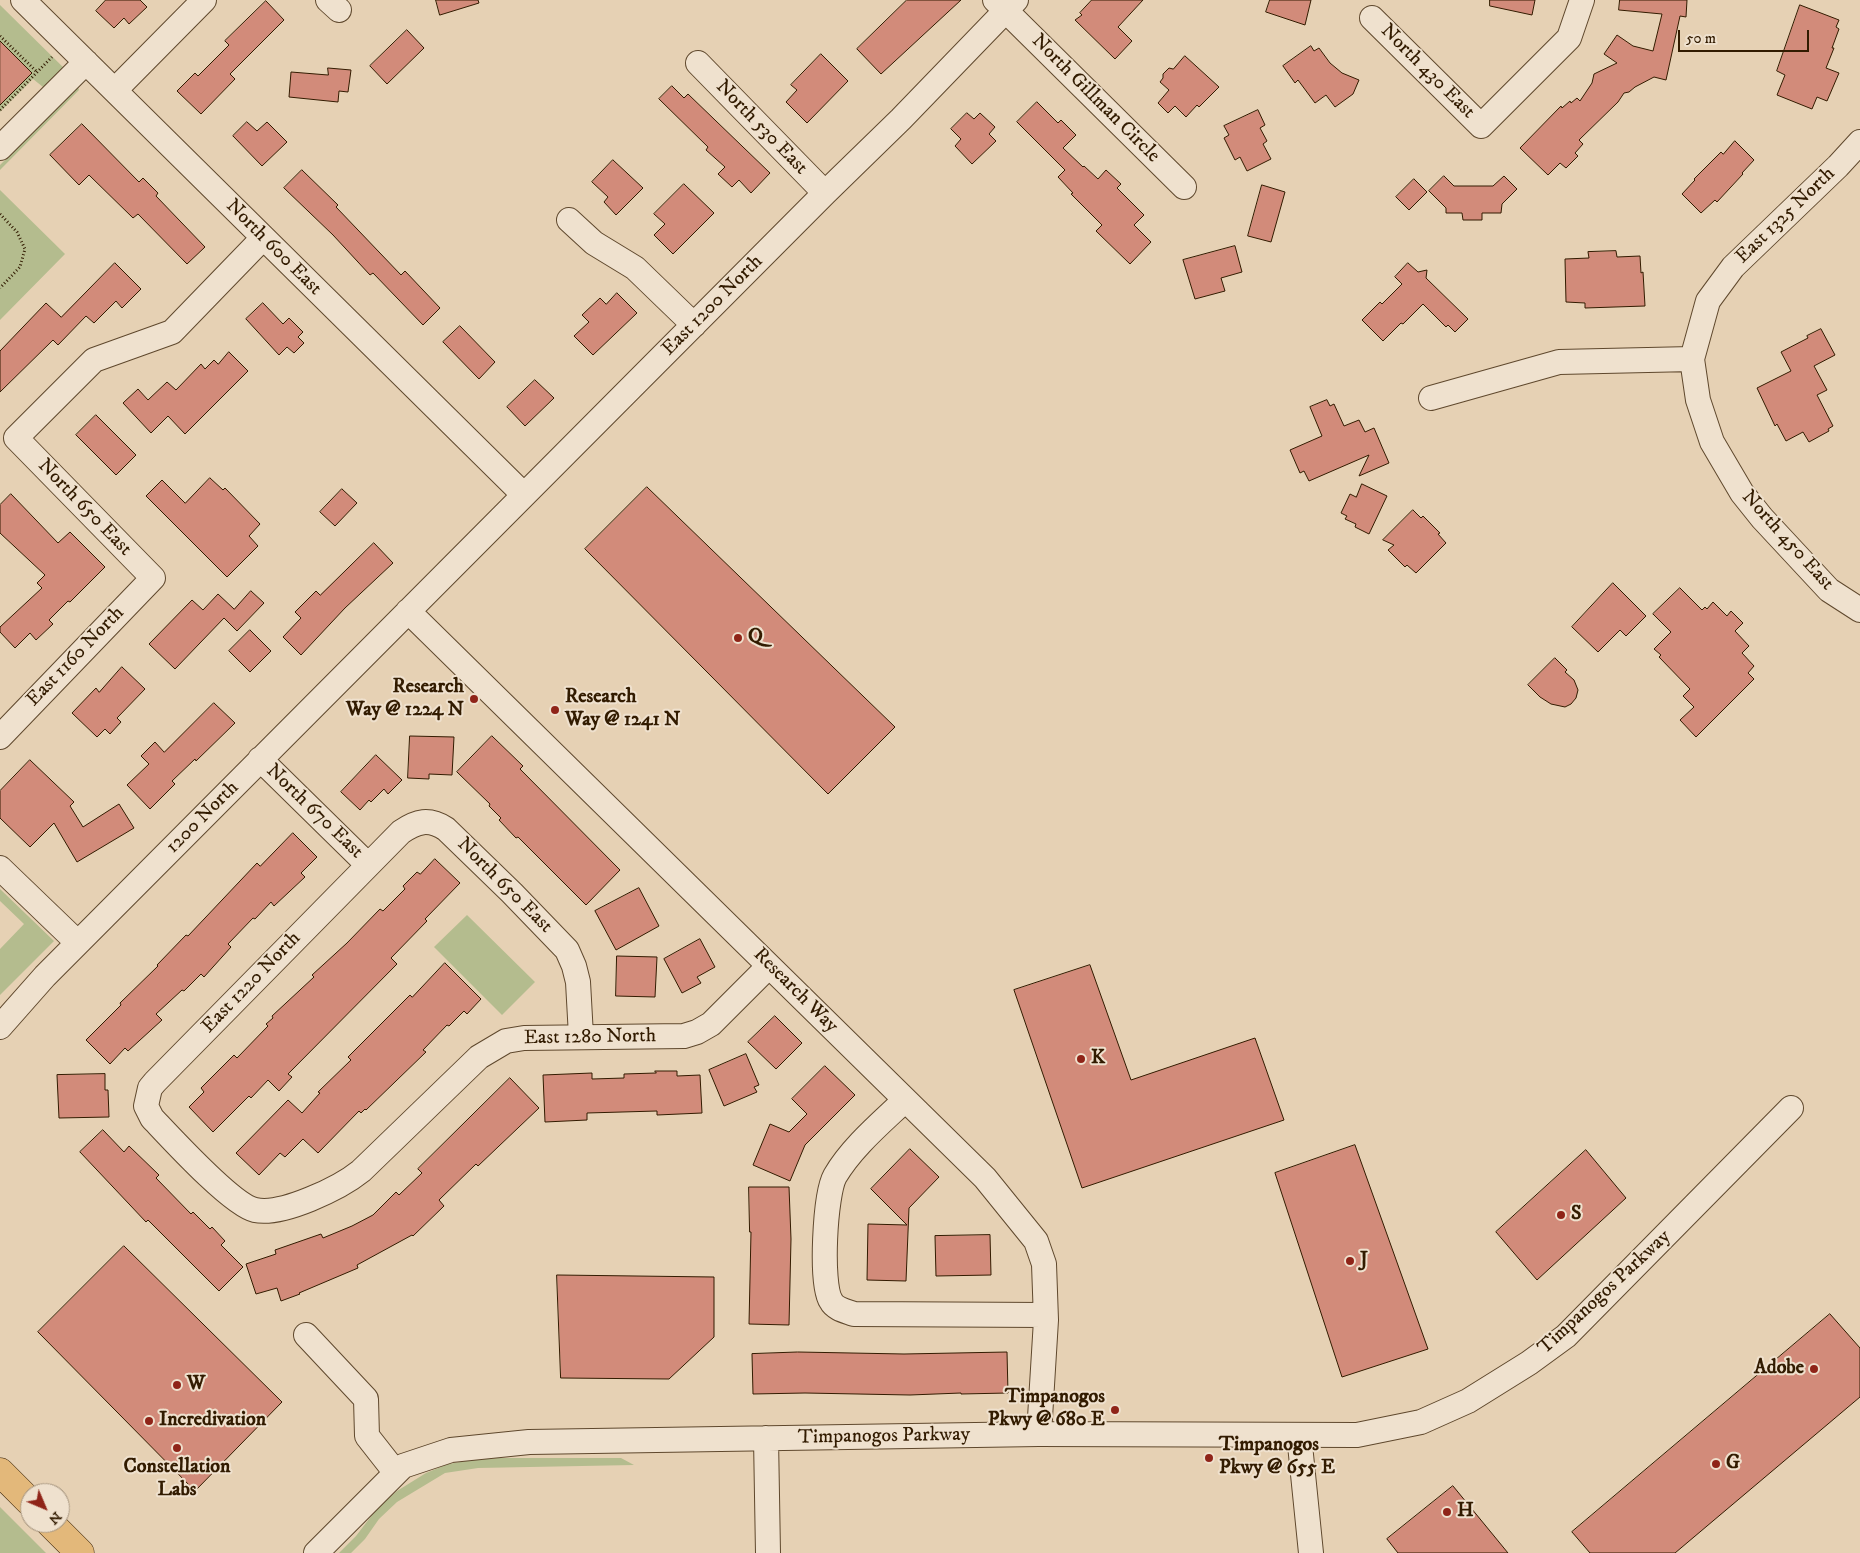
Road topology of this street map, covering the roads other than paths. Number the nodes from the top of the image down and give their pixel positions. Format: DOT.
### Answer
graph roads {
  1 [pos="23,0"];
  2 [pos="204,0"];
  3 [pos="1582,0"];
  4 [pos="1006,4"];
  5 [pos="1372,18"];
  6 [pos="86,62"];
  7 [pos="698,63"];
  8 [pos="115,90"];
  9 [pos="1860,142"];
  10 [pos="0,148"];
  11 [pos="1184,187"];
  12 [pos="825,192"];
  13 [pos="569,220"];
  14 [pos="263,238"];
  15 [pos="1715,293"];
  16 [pos="694,325"];
  17 [pos="1692,359"];
  18 [pos="1431,398"];
  19 [pos="524,495"];
  20 [pos="153,578"];
  21 [pos="1860,610"];
  22 [pos="408,611"];
  23 [pos="0,737"];
  24 [pos="260,759"];
  25 [pos="368,865"];
  26 [pos="0,868"];
  27 [pos="78,944"];
  28 [pos="769,966"];
  29 [pos="0,1027"];
  30 [pos="581,1036"];
  31 [pos="905,1100"];
  32 [pos="1791,1108"];
  33 [pos="264,1211"];
  34 [pos="1045,1315"];
  35 [pos="306,1335"];
  36 [pos="1039,1434"];
  37 [pos="1300,1435"];
  38 [pos="766,1438"];
  39 [pos="0,1472"];
  40 [pos="396,1473"];
  41 [pos="20,1492"];
  42 [pos="60,1533"];
  43 [pos="80,1553"];
  44 [pos="316,1553"];
  45 [pos="768,1553"];
  46 [pos="1311,1553"];
  1 -- 6 [label="street, North 600 East"];
  2 -- 8 [label="street"];
  3 -- 5 [label="street, North 430 East"];
  4 -- 11 [label="street, North Gillman Circle"];
  4 -- 12 [label="street, East 1200 North"];
  6 -- 8 [label="street, North 600 East"];
  6 -- 10 [label="street"];
  7 -- 12 [label="street, North 530 East"];
  8 -- 14 [label="street, North 600 East"];
  9 -- 15 [label="street, East 1325 North"];
  12 -- 16 [label="street, East 1200 North"];
  13 -- 16 [label="street"];
  14 -- 19 [label="street, North 600 East"];
  14 -- 20 [label="street, North 650 East"];
  15 -- 17 [label="street, North 450 East"];
  16 -- 19 [label="street, East 1200 North"];
  17 -- 18 [label="street"];
  17 -- 21 [label="street, North 450 East"];
  19 -- 22 [label="street, East 1200 North"];
  20 -- 23 [label="street, East 1160 North"];
  22 -- 24 [label="street, 1200 North"];
  22 -- 28 [label="street, Research Way"];
  24 -- 25 [label="street, North 670 East"];
  24 -- 27 [label="street, 1200 North"];
  25 -- 30 [label="street, North 650 East"];
  25 -- 33 [label="street, East 1220 North"];
  26 -- 27 [label="street"];
  27 -- 29 [label="street, 1200 North"];
  28 -- 30 [label="street, East 1280 North"];
  28 -- 31 [label="street, Research Way"];
  30 -- 33 [label="street, East 1280 North"];
  31 -- 34 [label="street, Research Way"];
  31 -- 34 [label="street"];
  32 -- 37 [label="street, Timpanogos Parkway"];
  34 -- 36 [label="street, Research Way"];
  35 -- 40 [label="street"];
  36 -- 37 [label="street, Timpanogos Parkway"];
  36 -- 38 [label="street, Timpanogos Parkway"];
  37 -- 46 [label="street"];
  38 -- 40 [label="street, Timpanogos Parkway"];
  38 -- 45 [label="street"];
  39 -- 41 [label="main road"];
  40 -- 44 [label="street, Timpanogos Parkway"];
  42 -- 43 [label="main road"];
}
